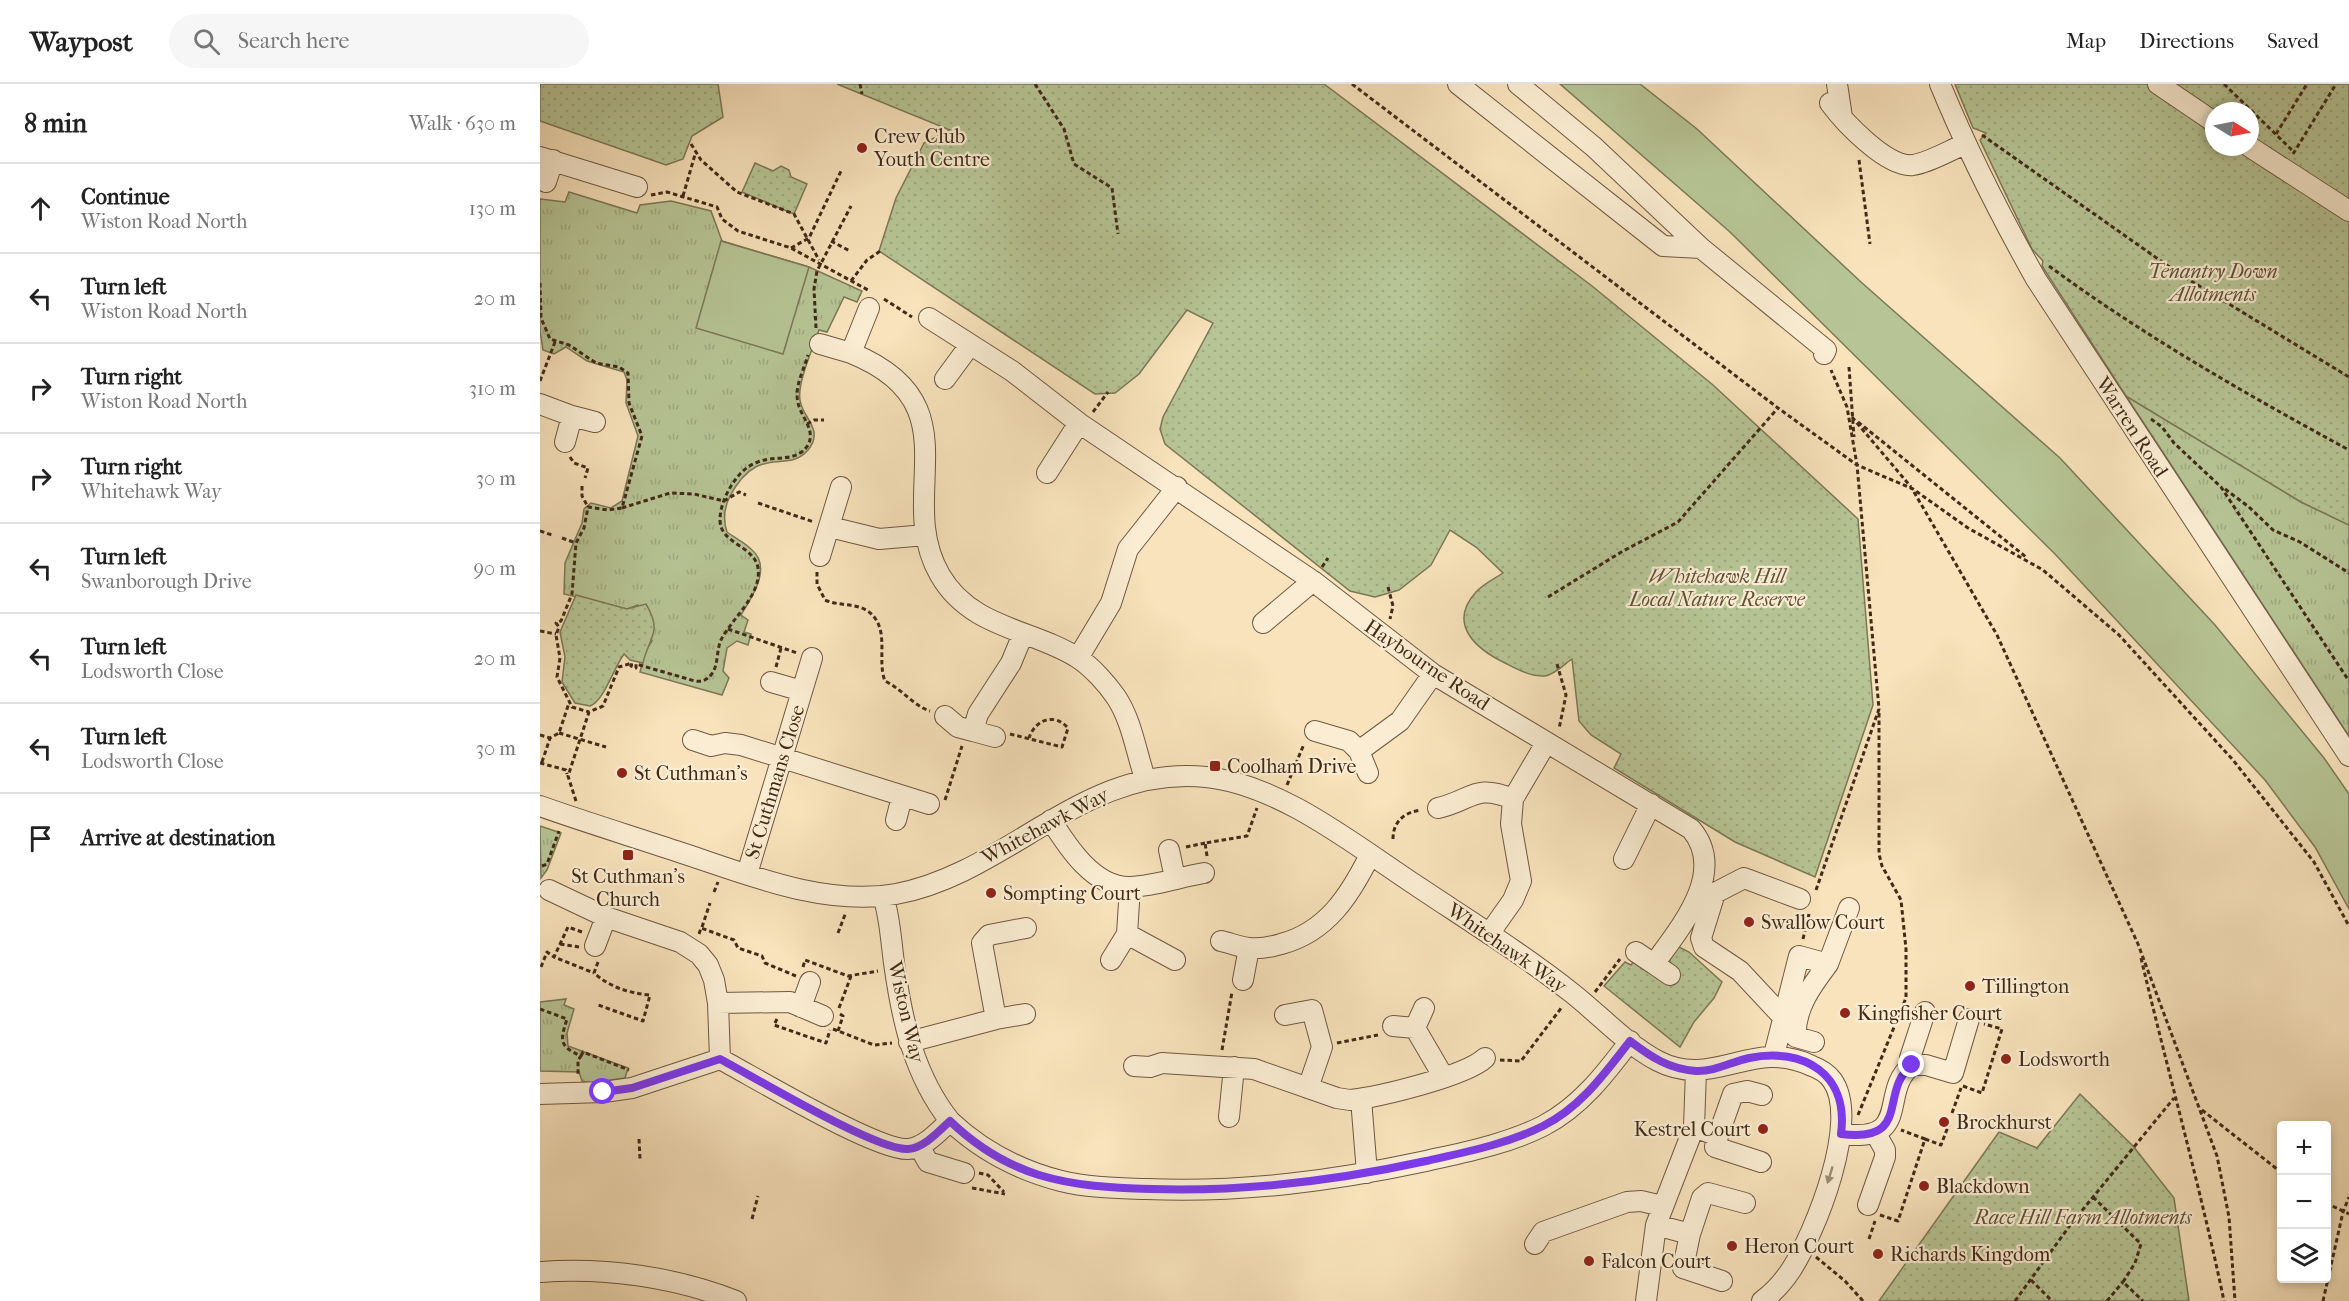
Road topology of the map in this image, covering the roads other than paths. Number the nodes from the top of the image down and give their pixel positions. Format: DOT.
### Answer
graph roads {
  1 [pos="1458,84"];
  2 [pos="1518,84"];
  3 [pos="1940,84"];
  4 [pos="2157,84"];
  5 [pos="1834,93"];
  6 [pos="2205,116"];
  7 [pos="1970,139"];
  8 [pos="2259,153"];
  9 [pos="547,158"];
  10 [pos="546,182"];
  11 [pos="637,187"];
  12 [pos="2349,211"];
  13 [pos="1701,248"];
  14 [pos="869,308"];
  15 [pos="928,318"];
  16 [pos="815,343"];
  17 [pos="970,345"];
  18 [pos="851,353"];
  19 [pos="1824,354"];
  20 [pos="945,379"];
  21 [pos="540,404"];
  22 [pos="572,416"];
  23 [pos="595,422"];
  24 [pos="1079,423"];
  25 [pos="565,442"];
  26 [pos="1047,473"];
  27 [pos="841,487"];
  28 [pos="1177,487"];
  29 [pos="830,527"];
  30 [pos="926,535"];
  31 [pos="820,556"];
  32 [pos="1313,581"];
  33 [pos="1263,623"];
  34 [pos="1023,634"];
  35 [pos="812,658"];
  36 [pos="1078,658"];
  37 [pos="1432,674"];
  38 [pos="771,682"];
  39 [pos="802,691"];
  40 [pos="945,716"];
  41 [pos="970,730"];
  42 [pos="1315,731"];
  43 [pos="995,737"];
  44 [pos="693,740"];
  45 [pos="1549,745"];
  46 [pos="1359,751"];
  47 [pos="2349,756"];
  48 [pos="782,759"];
  49 [pos="1368,773"];
  50 [pos="1145,778"];
  51 [pos="902,797"];
  52 [pos="1513,799"];
  53 [pos="929,804"];
  54 [pos="1651,804"];
  55 [pos="540,806"];
  56 [pos="1438,808"];
  57 [pos="896,820"];
  58 [pos="1051,820"];
  59 [pos="1169,850"];
  60 [pos="1370,855"];
  61 [pos="1624,860"];
  62 [pos="1204,873"];
  63 [pos="747,874"];
  64 [pos="1175,878"];
  65 [pos="1130,887"];
  66 [pos="549,890"];
  67 [pos="883,896"];
  68 [pos="1808,902"];
  69 [pos="1850,908"];
  70 [pos="606,917"];
  71 [pos="1026,928"];
  72 [pos="1127,934"];
  73 [pos="1490,934"];
  74 [pos="1221,941"];
  75 [pos="589,947"];
  76 [pos="1249,948"];
  77 [pos="1636,952"];
  78 [pos="1111,960"];
  79 [pos="1175,960"];
  80 [pos="1828,964"];
  81 [pos="804,979"];
  82 [pos="1243,980"];
  83 [pos="718,1003"];
  84 [pos="801,1007"];
  85 [pos="1424,1008"];
  86 [pos="1925,1012"];
  87 [pos="1025,1014"];
  88 [pos="1285,1015"];
  89 [pos="1782,1017"];
  90 [pos="996,1019"];
  91 [pos="1969,1019"];
  92 [pos="827,1022"];
  93 [pos="1393,1026"];
  94 [pos="1415,1028"];
  95 [pos="1630,1041"];
  96 [pos="909,1042"];
  97 [pos="1814,1042"];
  98 [pos="1774,1055"];
  99 [pos="1485,1058"];
  100 [pos="720,1059"];
  101 [pos="1915,1064"];
  102 [pos="1134,1066"];
  103 [pos="1227,1067"];
  104 [pos="1696,1071"];
  105 [pos="1443,1076"];
  106 [pos="1308,1088"];
  107 [pos="540,1094"];
  108 [pos="1762,1095"];
  109 [pos="1360,1099"];
  110 [pos="1229,1117"];
  111 [pos="950,1121"];
  112 [pos="1694,1127"];
  113 [pos="1841,1134"];
  114 [pos="1876,1134"];
  115 [pos="1718,1136"];
  116 [pos="919,1146"];
  117 [pos="1761,1162"];
  118 [pos="964,1173"];
  119 [pos="1367,1173"];
  120 [pos="1745,1203"];
  121 [pos="1873,1210"];
  122 [pos="1659,1215"];
  123 [pos="1690,1234"];
  124 [pos="1536,1244"];
  125 [pos="540,1272"];
  126 [pos="1722,1281"];
  127 [pos="736,1301"];
  128 [pos="1646,1301"];
  129 [pos="1762,1301"];
  1 -- 13 [label="street"];
  2 -- 13 [label="street"];
  3 -- 7 [label="street, Warren Road"];
  4 -- 6 [label="street"];
  5 -- 7 [label="street"];
  7 -- 47 [label="street, Warren Road"];
  8 -- 12 [label="street"];
  9 -- 10 [label="street"];
  9 -- 11 [label="street"];
  13 -- 19 [label="street"];
  14 -- 18 [label="street"];
  15 -- 17 [label="street, Haybourne Road"];
  16 -- 18 [label="street"];
  17 -- 20 [label="street"];
  17 -- 24 [label="street, Haybourne Road"];
  18 -- 30 [label="street"];
  21 -- 22 [label="street"];
  22 -- 23 [label="street"];
  22 -- 25 [label="street"];
  24 -- 26 [label="street"];
  24 -- 28 [label="street, Haybourne Road"];
  27 -- 29 [label="street"];
  28 -- 32 [label="street, Haybourne Road"];
  28 -- 36 [label="street"];
  29 -- 30 [label="street"];
  29 -- 31 [label="street"];
  30 -- 34 [label="street"];
  32 -- 33 [label="street"];
  32 -- 37 [label="street, Haybourne Road"];
  34 -- 36 [label="street"];
  34 -- 41 [label="street"];
  35 -- 39 [label="street, St Cuthmans Close"];
  36 -- 50 [label="street"];
  37 -- 45 [label="street, Haybourne Road"];
  37 -- 46 [label="street"];
  38 -- 39 [label="street, St Cuthmans Close"];
  39 -- 48 [label="street, St Cuthmans Close"];
  40 -- 41 [label="street"];
  41 -- 43 [label="street"];
  42 -- 46 [label="street"];
  44 -- 48 [label="street"];
  45 -- 52 [label="street"];
  45 -- 54 [label="street, Haybourne Road"];
  46 -- 49 [label="street"];
  48 -- 51 [label="street"];
  48 -- 63 [label="street, St Cuthmans Close"];
  50 -- 58 [label="street, Whitehawk Way"];
  50 -- 60 [label="street, Whitehawk Way"];
  51 -- 53 [label="street"];
  51 -- 57 [label="street"];
  52 -- 56 [label="street"];
  52 -- 73 [label="street"];
  54 -- 61 [label="street"];
  54 -- 77 [label="street, Haybourne Road"];
  55 -- 63 [label="street, Whitehawk Way"];
  58 -- 65 [label="street"];
  58 -- 67 [label="street, Whitehawk Way"];
  59 -- 64 [label="street"];
  60 -- 73 [label="street, Whitehawk Way"];
  60 -- 76 [label="street"];
  62 -- 64 [label="street"];
  63 -- 67 [label="street, Whitehawk Way"];
  64 -- 65 [label="street"];
  65 -- 72 [label="street"];
  66 -- 70 [label="street"];
  67 -- 96 [label="street, Wiston Way"];
  68 -- 89 [label="street"];
  69 -- 80 [label="street"];
  70 -- 75 [label="street"];
  70 -- 83 [label="street"];
  71 -- 90 [label="street"];
  72 -- 78 [label="street"];
  72 -- 79 [label="street"];
  73 -- 95 [label="street, Whitehawk Way"];
  74 -- 76 [label="street"];
  76 -- 82 [label="street"];
  80 -- 89 [label="street"];
  80 -- 97 [label="street"];
  81 -- 84 [label="street"];
  83 -- 84 [label="street"];
  83 -- 100 [label="street"];
  84 -- 92 [label="street"];
  85 -- 94 [label="street"];
  86 -- 101 [label="street"];
  87 -- 90 [label="street"];
  88 -- 106 [label="street"];
  89 -- 98 [label="street"];
  90 -- 96 [label="street"];
  91 -- 101 [label="street"];
  93 -- 94 [label="street"];
  94 -- 105 [label="street"];
  95 -- 104 [label="street, Whitehawk Way"];
  95 -- 119 [label="street, Wiston Way"];
  96 -- 111 [label="street, Wiston Way"];
  98 -- 104 [label="street"];
  98 -- 113 [label="street"];
  99 -- 105 [label="street"];
  100 -- 107 [label="street"];
  100 -- 116 [label="street"];
  101 -- 114 [label="street"];
  102 -- 103 [label="street"];
  103 -- 106 [label="street"];
  103 -- 110 [label="street"];
  104 -- 112 [label="street"];
  105 -- 109 [label="street"];
  106 -- 109 [label="street"];
  108 -- 115 [label="street"];
  109 -- 119 [label="street"];
  111 -- 116 [label="street"];
  111 -- 119 [label="street, Wiston Way"];
  112 -- 115 [label="street"];
  112 -- 122 [label="street"];
  113 -- 114 [label="street"];
  113 -- 129 [label="street, one-way"];
  114 -- 121 [label="street"];
  115 -- 117 [label="street"];
  116 -- 118 [label="street"];
  120 -- 123 [label="street"];
  122 -- 123 [label="street"];
  122 -- 124 [label="street"];
  122 -- 128 [label="street"];
  123 -- 126 [label="street"];
  125 -- 127 [label="street"];
}
